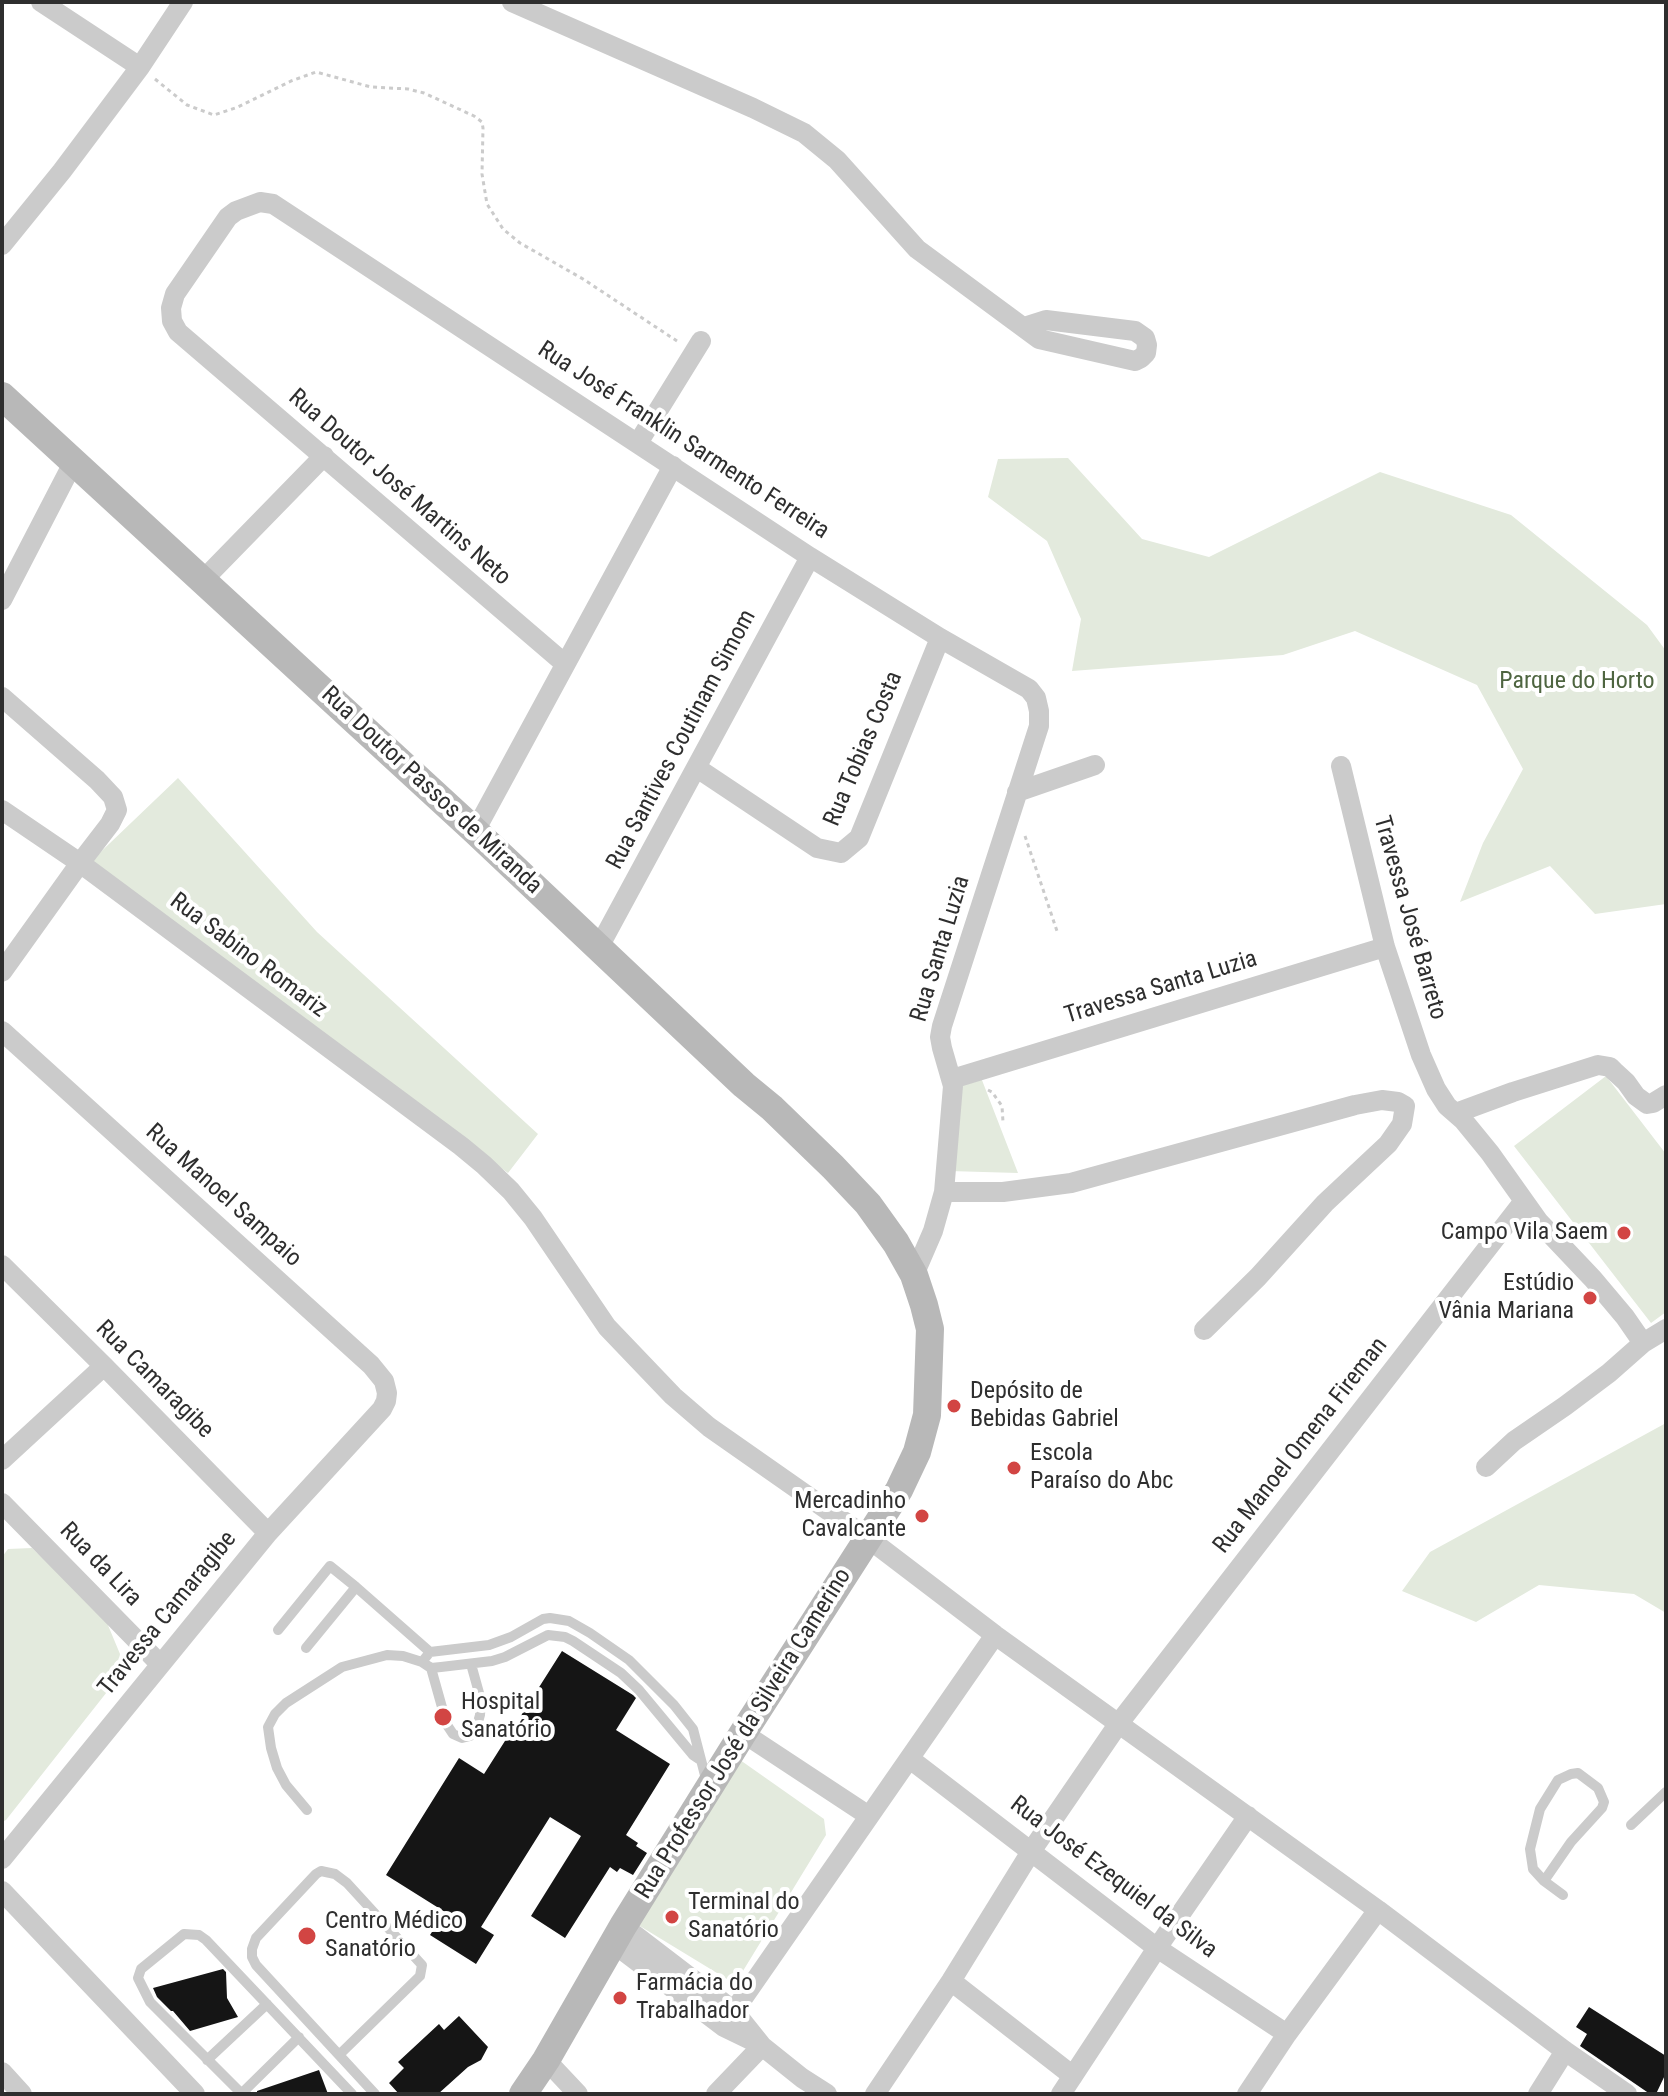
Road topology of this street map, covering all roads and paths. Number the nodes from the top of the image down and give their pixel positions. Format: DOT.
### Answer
graph roads {
  1 [pos="41,2"];
  2 [pos="183,2"];
  3 [pos="512,2"];
  4 [pos="140,67"];
  5 [pos="273,204"];
  6 [pos="2,245"];
  7 [pos="1024,327"];
  8 [pos="697,347"];
  9 [pos="2,396"];
  10 [pos="638,443"];
  11 [pos="324,456"];
  12 [pos="74,461"];
  13 [pos="673,466"];
  14 [pos="810,557"];
  15 [pos="203,580"];
  16 [pos="3,594"];
  17 [pos="940,638"];
  18 [pos="564,663"];
  19 [pos="2,697"];
  20 [pos="1036,734"];
  21 [pos="1095,765"];
  22 [pos="1341,766"];
  23 [pos="697,768"];
  24 [pos="1015,797"];
  25 [pos="2,810"];
  26 [pos="475,831"];
  27 [pos="80,863"];
  28 [pos="1058,934"];
  29 [pos="599,947"];
  30 [pos="1385,947"];
  31 [pos="2,972"];
  32 [pos="2,1031"];
  33 [pos="958,1077"];
  34 [pos="1436,1089"];
  35 [pos="1666,1095"];
  36 [pos="1405,1106"];
  37 [pos="1456,1113"];
  38 [pos="1003,1122"];
  39 [pos="856,1191"];
  40 [pos="944,1192"];
  41 [pos="1524,1201"];
  42 [pos="2,1265"];
  43 [pos="914,1275"];
  44 [pos="1666,1329"];
  45 [pos="1204,1330"];
  46 [pos="1643,1343"];
  47 [pos="104,1366"];
  48 [pos="382,1409"];
  49 [pos="2,1460"];
  50 [pos="1486,1467"];
  51 [pos="2,1503"];
  52 [pos="268,1533"];
  53 [pos="869,1539"];
  54 [pos="356,1587"];
  55 [pos="278,1630"];
  56 [pos="995,1635"];
  57 [pos="306,1648"];
  58 [pos="430,1652"];
  59 [pos="160,1664"];
  60 [pos="471,1664"];
  61 [pos="427,1665"];
  62 [pos="1119,1723"];
  63 [pos="743,1733"];
  64 [pos="699,1759"];
  65 [pos="910,1759"];
  66 [pos="709,1789"];
  67 [pos="1666,1792"];
  68 [pos="307,1810"];
  69 [pos="869,1816"];
  70 [pos="1248,1816"];
  71 [pos="1631,1825"];
  72 [pos="1032,1850"];
  73 [pos="2,1859"];
  74 [pos="1544,1881"];
  75 [pos="2,1891"];
  76 [pos="1563,1895"];
  77 [pos="1378,1910"];
  78 [pos="618,1934"];
  79 [pos="1157,1948"];
  80 [pos="951,1981"];
  81 [pos="267,2004"];
  82 [pos="734,2011"];
  83 [pos="1287,2034"];
  84 [pos="299,2037"];
  85 [pos="762,2046"];
  86 [pos="1565,2051"];
  87 [pos="340,2054"];
  88 [pos="207,2060"];
  89 [pos="546,2060"];
  90 [pos="2,2072"];
  91 [pos="1073,2076"];
  92 [pos="804,2086"];
  93 [pos="22,2094"];
  94 [pos="195,2094"];
  95 [pos="242,2094"];
  96 [pos="352,2094"];
  97 [pos="375,2094"];
  98 [pos="523,2094"];
  99 [pos="578,2094"];
  100 [pos="716,2094"];
  101 [pos="827,2094"];
  102 [pos="875,2094"];
  103 [pos="1061,2094"];
  104 [pos="1247,2094"];
  105 [pos="1538,2094"];
  106 [pos="1627,2094"];
  1 -- 4 [label="street"];
  2 -- 4 [label="street"];
  3 -- 7 [label="street"];
  4 -- 6 [label="street"];
  4 -- 8 [label="path"];
  5 -- 10 [label="street, Rua José Franklin Sarmento Ferreira"];
  5 -- 11 [label="street, Rua Doutor José Martins Neto"];
  7 -- 7 [label="street"];
  8 -- 10 [label="street"];
  9 -- 12 [label="street, Rua Doutor Passos de Miranda"];
  10 -- 13 [label="street, Rua José Franklin Sarmento Ferreira"];
  11 -- 15 [label="street"];
  11 -- 18 [label="street, Rua Doutor José Martins Neto"];
  12 -- 15 [label="street, Rua Doutor Passos de Miranda"];
  12 -- 16 [label="street"];
  13 -- 14 [label="street, Rua José Franklin Sarmento Ferreira"];
  13 -- 18 [label="street"];
  14 -- 17 [label="street, Rua José Franklin Sarmento Ferreira"];
  14 -- 23 [label="street, Rua Santives Coutinam Simom"];
  15 -- 26 [label="street, Rua Doutor Passos de Miranda"];
  17 -- 20 [label="street, Rua José Franklin Sarmento Ferreira"];
  17 -- 23 [label="street, Rua Tobias Costa"];
  18 -- 26 [label="street"];
  19 -- 27 [label="street"];
  20 -- 24 [label="street, Rua Santa Luzia"];
  21 -- 24 [label="street"];
  22 -- 30 [label="street, Travessa José Barreto"];
  23 -- 29 [label="street, Rua Santives Coutinam Simom"];
  24 -- 28 [label="path"];
  24 -- 33 [label="street, Rua Santa Luzia"];
  25 -- 27 [label="street, Rua Sabino Romariz"];
  26 -- 29 [label="street, Rua Doutor Passos de Miranda"];
  27 -- 31 [label="street"];
  27 -- 53 [label="street, Rua Sabino Romariz"];
  29 -- 39 [label="street, Rua Doutor Passos de Miranda"];
  30 -- 33 [label="street, Travessa Santa Luzia"];
  30 -- 34 [label="street, Travessa José Barreto"];
  32 -- 48 [label="street, Rua Manoel Sampaio"];
  33 -- 38 [label="path"];
  33 -- 40 [label="street, Rua Santa Luzia"];
  34 -- 36 [label="street"];
  34 -- 37 [label="street, Travessa José Barreto"];
  35 -- 37 [label="street"];
  36 -- 40 [label="street"];
  36 -- 45 [label="street"];
  37 -- 41 [label="street, Travessa José Barreto"];
  39 -- 43 [label="street, Rua Professor José da Silveira Camerino"];
  40 -- 43 [label="street, Rua Santa Luzia"];
  41 -- 46 [label="street, Travessa José Barreto"];
  41 -- 62 [label="street, Rua Manoel Omena Fireman"];
  42 -- 47 [label="street, Rua Camaragibe"];
  43 -- 53 [label="street, Rua Professor José da Silveira Camerino"];
  44 -- 46 [label="street"];
  46 -- 50 [label="street"];
  47 -- 49 [label="street"];
  47 -- 52 [label="street, Rua Camaragibe"];
  48 -- 52 [label="street, Travessa Camaragibe"];
  51 -- 59 [label="street, Rua da Lira"];
  52 -- 59 [label="street, Travessa Camaragibe"];
  53 -- 56 [label="street, Rua Sabino Romariz"];
  53 -- 63 [label="street, Rua Professor José da Silveira Camerino"];
  54 -- 55 [label="lane"];
  54 -- 57 [label="lane"];
  54 -- 58 [label="lane"];
  56 -- 62 [label="street, Rua Sabino Romariz"];
  56 -- 65 [label="street"];
  58 -- 61 [label="lane"];
  58 -- 64 [label="lane"];
  59 -- 73 [label="street, Travessa Camaragibe"];
  60 -- 61 [label="lane"];
  60 -- 61 [label="lane"];
  60 -- 64 [label="lane"];
  61 -- 68 [label="lane"];
  62 -- 70 [label="street, Rua Sabino Romariz"];
  62 -- 72 [label="street, Rua Manoel Omena Fireman"];
  63 -- 66 [label="street, Rua Professor José da Silveira Camerino"];
  63 -- 69 [label="street"];
  64 -- 66 [label="lane"];
  65 -- 69 [label="street"];
  65 -- 72 [label="street, Rua José Ezequiel da Silva"];
  66 -- 78 [label="street, Rua Professor José da Silveira Camerino"];
  67 -- 71 [label="lane"];
  69 -- 82 [label="street"];
  70 -- 77 [label="street, Rua Sabino Romariz"];
  70 -- 79 [label="street"];
  72 -- 79 [label="street, Rua José Ezequiel da Silva"];
  72 -- 80 [label="street, Rua Manoel Omena Fireman"];
  74 -- 74 [label="lane"];
  74 -- 76 [label="lane"];
  75 -- 94 [label="street"];
  77 -- 83 [label="street"];
  77 -- 86 [label="street, Rua Sabino Romariz"];
  78 -- 82 [label="street"];
  78 -- 85 [label="street"];
  78 -- 89 [label="street, Rua Professor José da Silveira Camerino"];
  79 -- 83 [label="street, Rua José Ezequiel da Silva"];
  79 -- 91 [label="street"];
  80 -- 91 [label="street"];
  80 -- 102 [label="street, Rua Manoel Omena Fireman"];
  81 -- 84 [label="lane"];
  81 -- 88 [label="lane"];
  81 -- 88 [label="lane"];
  82 -- 85 [label="street"];
  83 -- 104 [label="street"];
  84 -- 95 [label="lane"];
  84 -- 96 [label="lane"];
  85 -- 92 [label="street"];
  85 -- 100 [label="street"];
  86 -- 105 [label="street"];
  86 -- 106 [label="street, Rua Sabino Romariz"];
  87 -- 87 [label="lane"];
  87 -- 97 [label="lane"];
  88 -- 95 [label="lane"];
  89 -- 98 [label="street, Rua Professor José da Silveira Camerino"];
  89 -- 99 [label="street"];
  90 -- 93 [label="street"];
  91 -- 103 [label="street"];
  92 -- 101 [label="street"];
}
